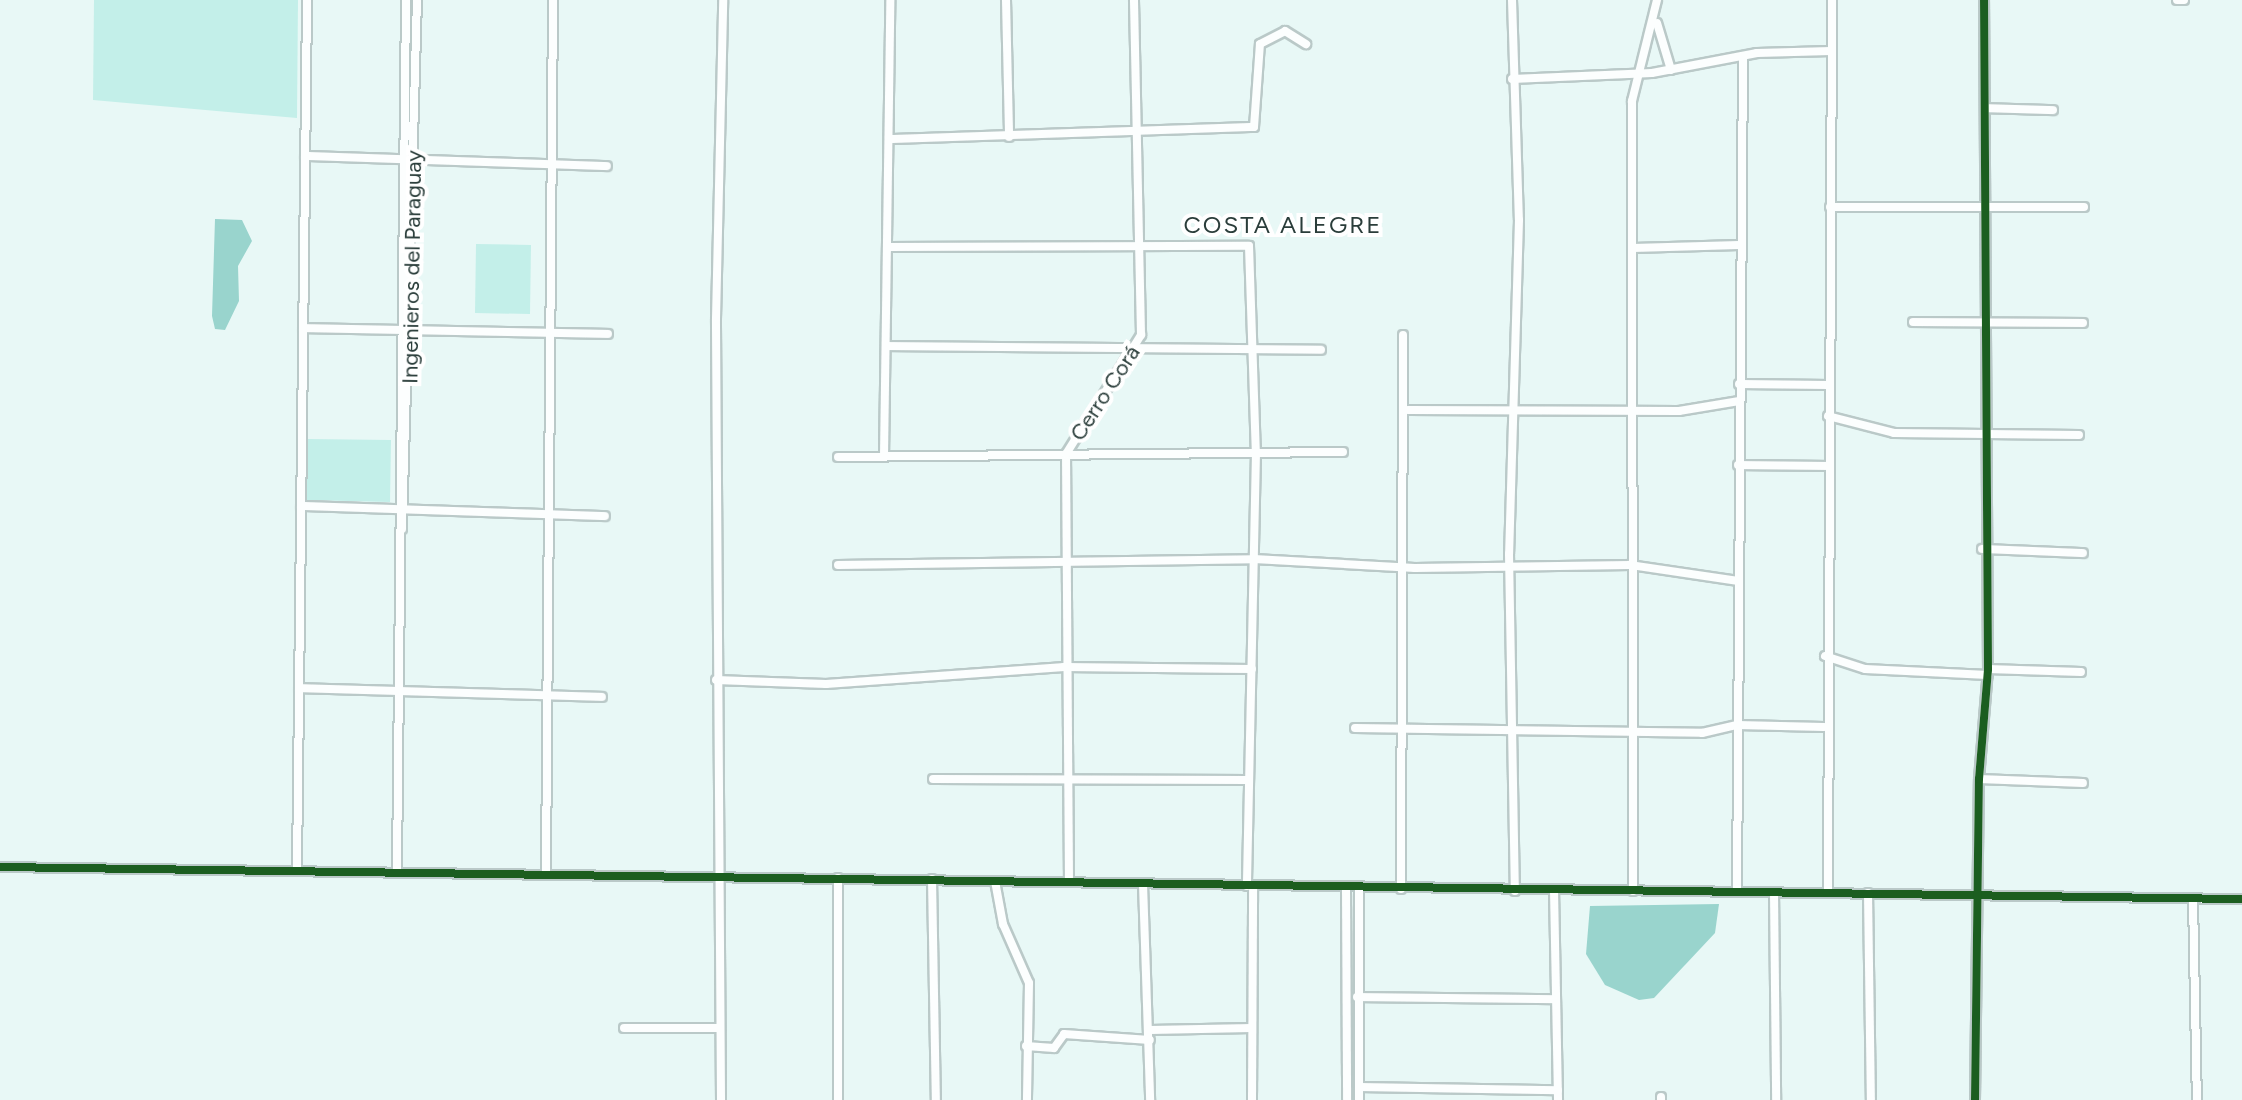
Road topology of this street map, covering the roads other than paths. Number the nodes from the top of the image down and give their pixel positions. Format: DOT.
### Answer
graph roads {
  1 [pos="307,0"];
  2 [pos="406,0"];
  3 [pos="417,0"];
  4 [pos="553,0"];
  5 [pos="723,0"];
  6 [pos="890,0"];
  7 [pos="1006,0"];
  8 [pos="1134,0"];
  9 [pos="1512,0"];
  10 [pos="1657,0"];
  11 [pos="1832,0"];
  12 [pos="1984,0"];
  13 [pos="2177,0"];
  14 [pos="2184,0"];
  15 [pos="1657,23"];
  16 [pos="1306,44"];
  17 [pos="1831,51"];
  18 [pos="1743,59"];
  19 [pos="1641,70"];
  20 [pos="1671,70"];
  21 [pos="1512,79"];
  22 [pos="1985,108"];
  23 [pos="2053,110"];
  24 [pos="1137,136"];
  25 [pos="1009,137"];
  26 [pos="889,139"];
  27 [pos="305,156"];
  28 [pos="403,159"];
  29 [pos="414,160"];
  30 [pos="551,164"];
  31 [pos="607,166"];
  32 [pos="1985,205"];
  33 [pos="1830,207"];
  34 [pos="2084,207"];
  35 [pos="1139,244"];
  36 [pos="1739,245"];
  37 [pos="887,247"];
  38 [pos="1633,248"];
  39 [pos="1985,319"];
  40 [pos="1913,322"];
  41 [pos="2083,323"];
  42 [pos="303,328"];
  43 [pos="400,330"];
  44 [pos="411,330"];
  45 [pos="548,333"];
  46 [pos="608,334"];
  47 [pos="1403,335"];
  48 [pos="886,346"];
  49 [pos="1137,348"];
  50 [pos="1321,350"];
  51 [pos="1250,351"];
  52 [pos="1739,384"];
  53 [pos="1828,385"];
  54 [pos="1739,401"];
  55 [pos="1511,406"];
  56 [pos="1635,409"];
  57 [pos="1408,410"];
  58 [pos="1828,416"];
  59 [pos="1984,433"];
  60 [pos="2079,435"];
  61 [pos="1256,452"];
  62 [pos="1343,452"];
  63 [pos="1066,454"];
  64 [pos="884,456"];
  65 [pos="838,457"];
  66 [pos="1738,465"];
  67 [pos="1827,466"];
  68 [pos="301,506"];
  69 [pos="396,509"];
  70 [pos="407,510"];
  71 [pos="547,515"];
  72 [pos="605,516"];
  73 [pos="401,534"];
  74 [pos="1982,549"];
  75 [pos="2083,553"];
  76 [pos="1254,559"];
  77 [pos="1064,562"];
  78 [pos="838,565"];
  79 [pos="1630,565"];
  80 [pos="1510,566"];
  81 [pos="1402,567"];
  82 [pos="1738,581"];
  83 [pos="1825,656"];
  84 [pos="1064,667"];
  85 [pos="1252,669"];
  86 [pos="1988,672"];
  87 [pos="2081,672"];
  88 [pos="716,680"];
  89 [pos="299,688"];
  90 [pos="399,691"];
  91 [pos="547,695"];
  92 [pos="602,697"];
  93 [pos="1737,725"];
  94 [pos="1824,727"];
  95 [pos="1355,728"];
  96 [pos="1401,728"];
  97 [pos="1512,729"];
  98 [pos="1629,730"];
  99 [pos="1067,776"];
  100 [pos="933,779"];
  101 [pos="1979,779"];
  102 [pos="1249,780"];
  103 [pos="2083,783"];
  104 [pos="0,867"];
  105 [pos="297,869"];
  106 [pos="397,870"];
  107 [pos="546,871"];
  108 [pos="719,873"];
  109 [pos="838,878"];
  110 [pos="932,879"];
  111 [pos="995,881"];
  112 [pos="1069,882"];
  113 [pos="1143,884"];
  114 [pos="1250,886"];
  115 [pos="1346,888"];
  116 [pos="1359,888"];
  117 [pos="1401,889"];
  118 [pos="1554,890"];
  119 [pos="1515,891"];
  120 [pos="1633,891"];
  121 [pos="1737,892"];
  122 [pos="1774,892"];
  123 [pos="1828,893"];
  124 [pos="1868,893"];
  125 [pos="1977,895"];
  126 [pos="2193,898"];
  127 [pos="2242,899"];
  128 [pos="1347,997"];
  129 [pos="1359,997"];
  130 [pos="1556,999"];
  131 [pos="624,1028"];
  132 [pos="720,1028"];
  133 [pos="1252,1028"];
  134 [pos="1150,1035"];
  135 [pos="1026,1046"];
  136 [pos="1359,1087"];
  137 [pos="1558,1090"];
  138 [pos="721,1100"];
  139 [pos="838,1100"];
  140 [pos="936,1100"];
  141 [pos="1027,1100"];
  142 [pos="1150,1100"];
  143 [pos="1252,1100"];
  144 [pos="1347,1100"];
  145 [pos="1359,1100"];
  146 [pos="1558,1100"];
  147 [pos="1776,1100"];
  148 [pos="1871,1100"];
  149 [pos="1975,1100"];
  150 [pos="2197,1100"];
  1 -- 27 [label="street"];
  2 -- 28 [label="street, Ingenieros del Paraguay"];
  3 -- 29 [label="street, Ingenieros del Paraguay"];
  4 -- 30 [label="street"];
  5 -- 88 [label="street"];
  6 -- 26 [label="street"];
  7 -- 25 [label="street"];
  8 -- 24 [label="street, Cerro Corá"];
  9 -- 21 [label="street"];
  10 -- 15 [label="street"];
  11 -- 17 [label="street"];
  12 -- 22 [label="street"];
  13 -- 14 [label="street"];
  15 -- 19 [label="street"];
  15 -- 20 [label="street"];
  16 -- 24 [label="street"];
  17 -- 18 [label="street"];
  17 -- 33 [label="street"];
  18 -- 20 [label="street"];
  18 -- 36 [label="street"];
  19 -- 20 [label="street"];
  19 -- 21 [label="street"];
  19 -- 38 [label="street"];
  21 -- 55 [label="street"];
  22 -- 23 [label="street"];
  22 -- 32 [label="street"];
  24 -- 25 [label="street"];
  24 -- 35 [label="street, Cerro Corá"];
  25 -- 26 [label="street"];
  26 -- 37 [label="street"];
  27 -- 28 [label="street"];
  27 -- 42 [label="street"];
  28 -- 29 [label="street"];
  28 -- 43 [label="street, Ingenieros del Paraguay"];
  29 -- 30 [label="street"];
  29 -- 44 [label="street, Ingenieros del Paraguay"];
  30 -- 31 [label="street"];
  30 -- 45 [label="street"];
  32 -- 33 [label="street"];
  32 -- 34 [label="street"];
  32 -- 39 [label="street"];
  33 -- 53 [label="street"];
  35 -- 37 [label="street"];
  35 -- 49 [label="street, Cerro Corá"];
  35 -- 51 [label="street"];
  36 -- 38 [label="street"];
  36 -- 52 [label="street"];
  37 -- 48 [label="street"];
  38 -- 56 [label="street"];
  39 -- 40 [label="street"];
  39 -- 41 [label="street"];
  39 -- 59 [label="street"];
  42 -- 43 [label="street"];
  42 -- 68 [label="street"];
  43 -- 44 [label="street"];
  43 -- 69 [label="street, Ingenieros del Paraguay"];
  44 -- 45 [label="street"];
  44 -- 70 [label="street, Ingenieros del Paraguay"];
  45 -- 46 [label="street"];
  45 -- 71 [label="street"];
  47 -- 57 [label="street"];
  48 -- 49 [label="street"];
  48 -- 64 [label="street"];
  49 -- 51 [label="street"];
  49 -- 63 [label="street, Cerro Corá"];
  50 -- 51 [label="street"];
  51 -- 61 [label="street"];
  52 -- 53 [label="street"];
  52 -- 54 [label="street"];
  53 -- 58 [label="street"];
  54 -- 56 [label="street"];
  54 -- 66 [label="street"];
  55 -- 56 [label="street"];
  55 -- 57 [label="street"];
  55 -- 80 [label="street"];
  56 -- 79 [label="street"];
  57 -- 81 [label="street"];
  58 -- 59 [label="street"];
  58 -- 67 [label="street"];
  59 -- 60 [label="street"];
  59 -- 74 [label="street"];
  61 -- 62 [label="street"];
  61 -- 63 [label="street"];
  61 -- 76 [label="street"];
  63 -- 64 [label="street"];
  63 -- 77 [label="street, Cerro Corá"];
  64 -- 65 [label="street"];
  66 -- 67 [label="street"];
  66 -- 82 [label="street"];
  67 -- 83 [label="street"];
  68 -- 69 [label="street"];
  68 -- 89 [label="street"];
  69 -- 70 [label="street"];
  69 -- 73 [label="street, Ingenieros del Paraguay"];
  70 -- 71 [label="street"];
  70 -- 73 [label="street, Ingenieros del Paraguay"];
  71 -- 72 [label="street"];
  71 -- 91 [label="street"];
  73 -- 90 [label="street, Ingenieros del Paraguay"];
  74 -- 75 [label="street"];
  74 -- 86 [label="street"];
  76 -- 77 [label="street"];
  76 -- 81 [label="street"];
  76 -- 85 [label="street"];
  77 -- 78 [label="street"];
  77 -- 84 [label="street, Cerro Corá"];
  79 -- 80 [label="street"];
  79 -- 82 [label="street"];
  79 -- 98 [label="street"];
  80 -- 81 [label="street"];
  80 -- 97 [label="street"];
  81 -- 96 [label="street"];
  82 -- 93 [label="street"];
  83 -- 86 [label="street"];
  83 -- 94 [label="street"];
  84 -- 85 [label="street"];
  84 -- 88 [label="street"];
  84 -- 99 [label="street, Cerro Corá"];
  85 -- 102 [label="street"];
  86 -- 87 [label="street"];
  86 -- 101 [label="street"];
  88 -- 108 [label="street"];
  89 -- 90 [label="street"];
  89 -- 105 [label="street"];
  90 -- 91 [label="street"];
  90 -- 106 [label="street, Ingenieros del Paraguay"];
  91 -- 92 [label="street"];
  91 -- 107 [label="street"];
  93 -- 94 [label="street"];
  93 -- 98 [label="street"];
  93 -- 121 [label="street"];
  94 -- 123 [label="street"];
  95 -- 96 [label="street"];
  96 -- 97 [label="street"];
  96 -- 117 [label="street"];
  97 -- 98 [label="street"];
  97 -- 119 [label="street"];
  98 -- 120 [label="street"];
  99 -- 100 [label="street"];
  99 -- 102 [label="street"];
  99 -- 112 [label="street, Cerro Corá"];
  101 -- 103 [label="street"];
  101 -- 125 [label="street"];
  102 -- 114 [label="street"];
  104 -- 105 [label="street"];
  105 -- 106 [label="street"];
  106 -- 107 [label="street"];
  107 -- 108 [label="street"];
  108 -- 109 [label="street"];
  108 -- 132 [label="street"];
  109 -- 110 [label="street"];
  109 -- 139 [label="street"];
  110 -- 111 [label="street"];
  110 -- 140 [label="street"];
  111 -- 112 [label="street"];
  111 -- 135 [label="street"];
  112 -- 113 [label="street"];
  113 -- 114 [label="street"];
  113 -- 134 [label="street"];
  114 -- 115 [label="street"];
  114 -- 133 [label="street"];
  115 -- 116 [label="street"];
  115 -- 128 [label="street"];
  116 -- 117 [label="street"];
  116 -- 129 [label="street"];
  117 -- 119 [label="street"];
  118 -- 119 [label="street"];
  118 -- 120 [label="street"];
  118 -- 130 [label="street"];
  120 -- 121 [label="street"];
  121 -- 122 [label="street"];
  122 -- 123 [label="street"];
  122 -- 147 [label="street"];
  123 -- 124 [label="street"];
  124 -- 125 [label="street"];
  124 -- 148 [label="street"];
  125 -- 126 [label="street"];
  125 -- 149 [label="street"];
  126 -- 127 [label="street"];
  126 -- 150 [label="street"];
  128 -- 129 [label="street"];
  128 -- 144 [label="street"];
  129 -- 130 [label="street"];
  129 -- 136 [label="street"];
  130 -- 137 [label="street"];
  131 -- 132 [label="street"];
  132 -- 138 [label="street"];
  133 -- 134 [label="street"];
  133 -- 143 [label="street"];
  134 -- 135 [label="street"];
  134 -- 142 [label="street"];
  135 -- 141 [label="street"];
  136 -- 137 [label="street"];
  136 -- 145 [label="street"];
  137 -- 146 [label="street"];
}
